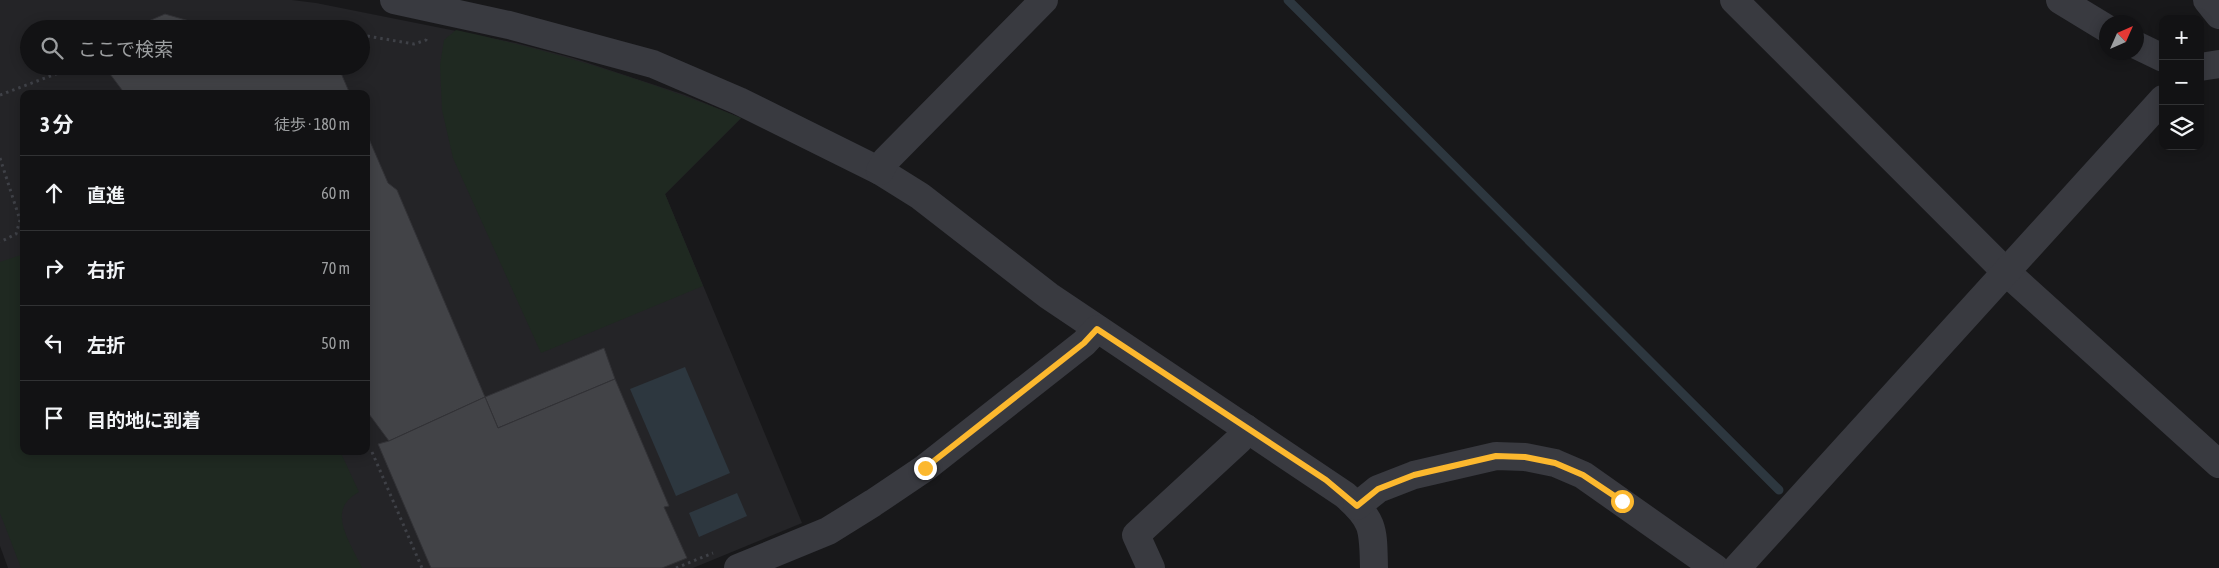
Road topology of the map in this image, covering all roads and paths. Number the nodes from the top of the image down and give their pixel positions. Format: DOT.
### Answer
graph roads {
  1 [pos="394,0"];
  2 [pos="1044,0"];
  3 [pos="1734,0"];
  4 [pos="2060,0"];
  5 [pos="2207,0"];
  6 [pos="435,4"];
  7 [pos="2219,15"];
  8 [pos="2099,24"];
  9 [pos="2144,49"];
  10 [pos="2159,56"];
  11 [pos="2219,64"];
  12 [pos="2204,66"];
  13 [pos="53,75"];
  14 [pos="0,95"];
  15 [pos="2159,103"];
  16 [pos="0,158"];
  17 [pos="880,171"];
  18 [pos="0,242"];
  19 [pos="2005,271"];
  20 [pos="1097,329"];
  21 [pos="1246,428"];
  22 [pos="372,452"];
  23 [pos="2219,464"];
  24 [pos="1357,506"];
  25 [pos="422,568"];
  26 [pos="738,568"];
  27 [pos="1151,568"];
  28 [pos="1374,568"];
  29 [pos="1716,568"];
  30 [pos="1737,568"];
  1 -- 6 [label="street"];
  2 -- 17 [label="street"];
  3 -- 19 [label="street"];
  4 -- 8 [label="street"];
  5 -- 7 [label="street"];
  6 -- 17 [label="street"];
  9 -- 10 [label="street"];
  11 -- 12 [label="street"];
  13 -- 14 [label="path"];
  15 -- 19 [label="street"];
  16 -- 18 [label="path"];
  17 -- 20 [label="street"];
  19 -- 23 [label="street"];
  19 -- 30 [label="street"];
  20 -- 21 [label="street"];
  20 -- 26 [label="street"];
  21 -- 24 [label="street"];
  21 -- 27 [label="street"];
  22 -- 25 [label="path"];
  24 -- 28 [label="street"];
  24 -- 29 [label="street"];
}
